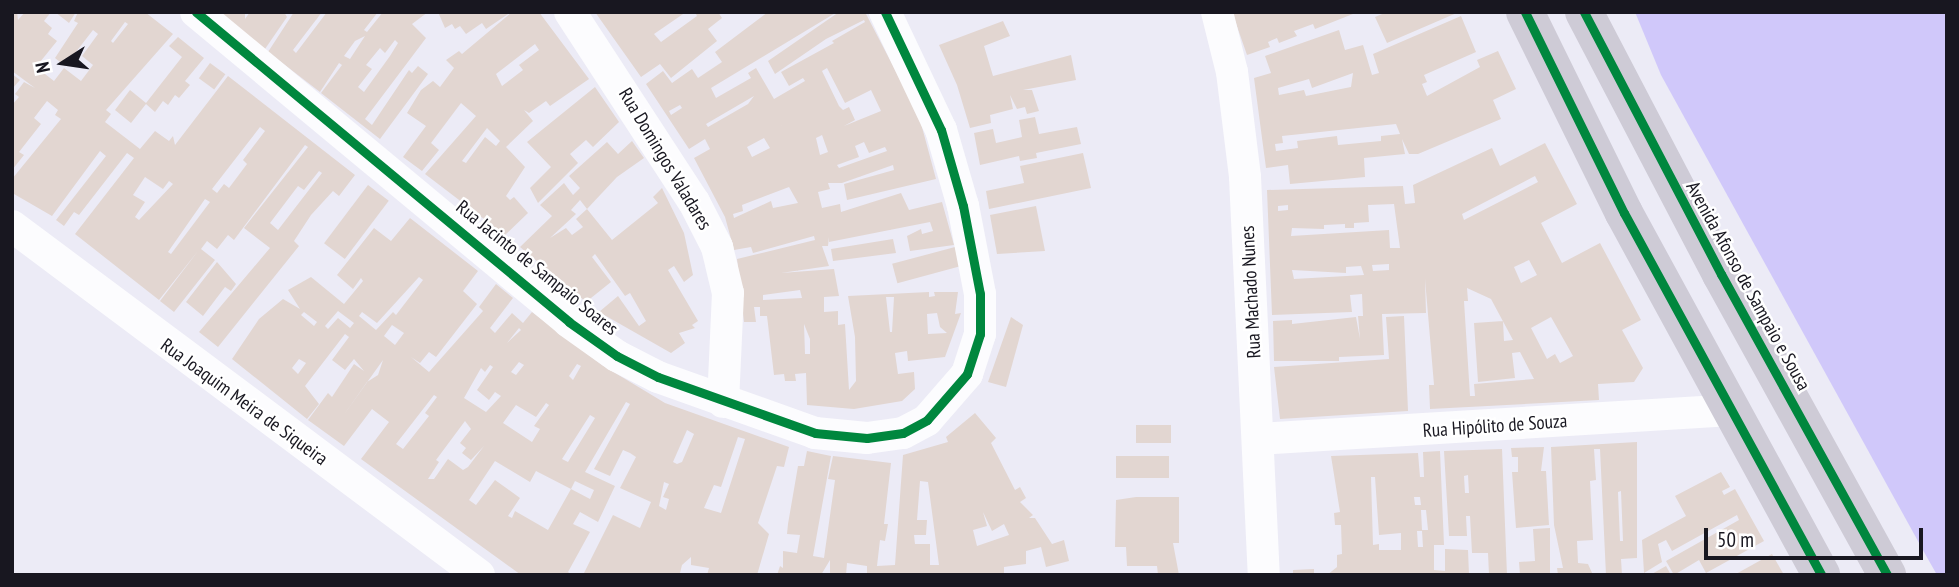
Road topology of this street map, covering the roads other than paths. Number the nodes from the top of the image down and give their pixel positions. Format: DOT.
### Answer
graph roads {
  1 [pos="196,12"];
  2 [pos="570,12"];
  3 [pos="885,12"];
  4 [pos="1217,12"];
  5 [pos="1525,12"];
  6 [pos="1584,12"];
  7 [pos="12,226"];
  8 [pos="723,402"];
  9 [pos="1731,410"];
  10 [pos="1259,439"];
  11 [pos="479,575"];
  12 [pos="1264,575"];
  13 [pos="1821,575"];
  14 [pos="1887,575"];
  1 -- 8 [label="street, Rua Jacinto de Sampaio Soares"];
  2 -- 8 [label="street, Rua Domingos Valadares"];
  3 -- 8 [label="street, Rua Jacinto de Sampaio Soares"];
  4 -- 10 [label="street, Rua Machado Nunes"];
  5 -- 9 [label="main road"];
  6 -- 14 [label="main road, Avenida Afonso de Sampaio e Sousa"];
  7 -- 11 [label="street, Rua Joaquim Meira de Siqueira"];
  9 -- 10 [label="street, Rua Hipólito de Souza"];
  9 -- 13 [label="main road"];
  10 -- 12 [label="street, Rua Machado Nunes"];
}
